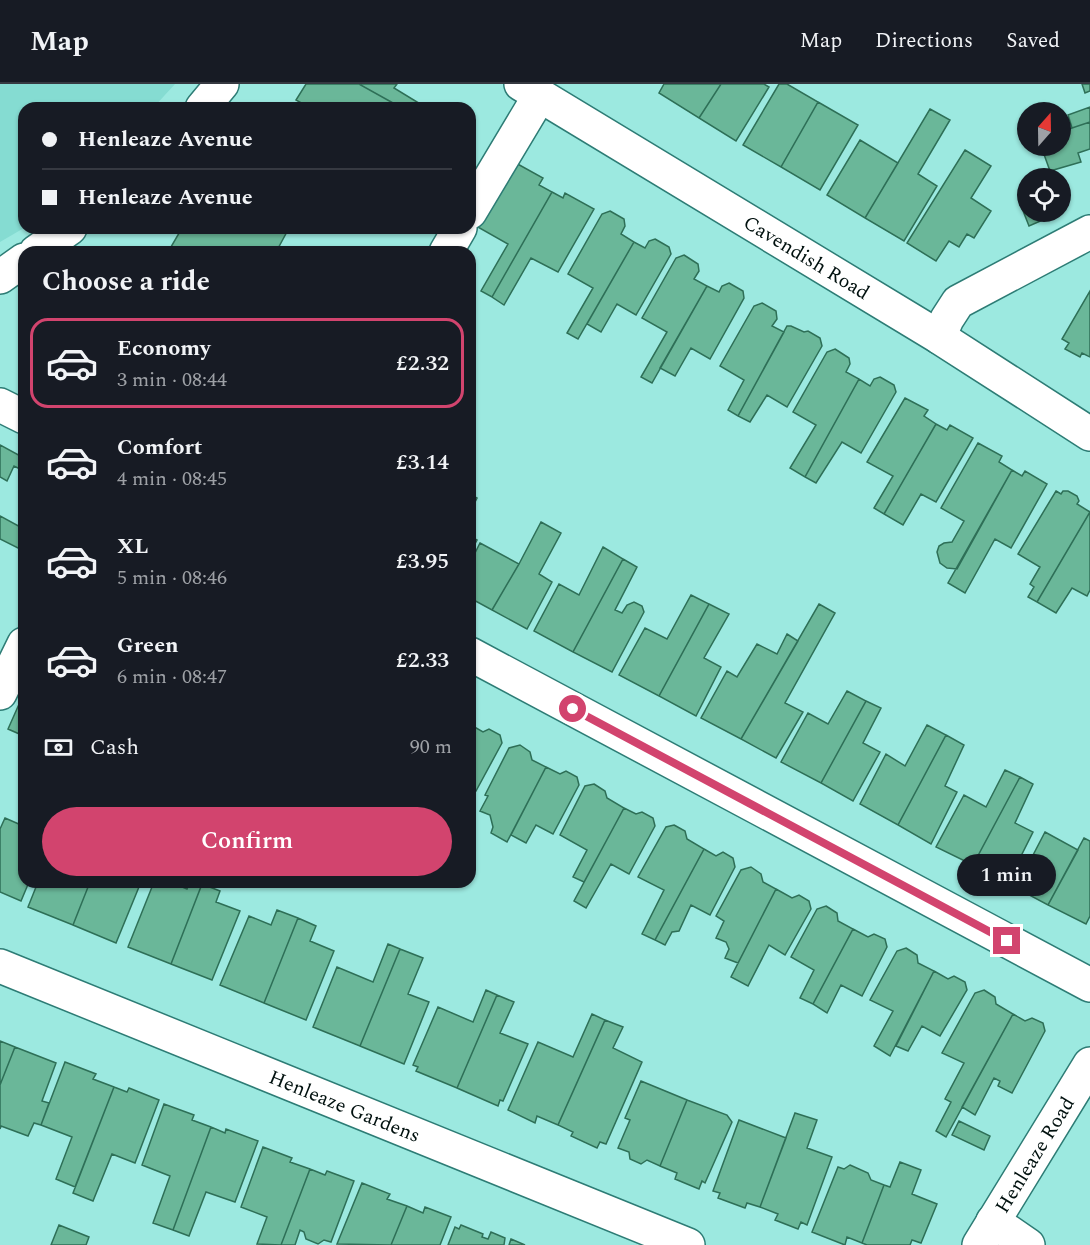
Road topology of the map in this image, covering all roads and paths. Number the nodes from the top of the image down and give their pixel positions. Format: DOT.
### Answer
graph roads {
  1 [pos="222,84"];
  2 [pos="530,90"];
  3 [pos="207,102"];
  4 [pos="476,200"];
  5 [pos="1090,232"];
  6 [pos="62,234"];
  7 [pos="44,246"];
  8 [pos="18,264"];
  9 [pos="0,277"];
  10 [pos="939,337"];
  11 [pos="0,405"];
  12 [pos="18,414"];
  13 [pos="1090,434"];
  14 [pos="18,656"];
  15 [pos="476,657"];
  16 [pos="0,693"];
  17 [pos="0,966"];
  18 [pos="1090,985"];
  19 [pos="1090,1064"];
  20 [pos="986,1233"];
  21 [pos="688,1245"];
  22 [pos="1028,1245"];
  1 -- 3 [label="street"];
  2 -- 4 [label="street"];
  2 -- 10 [label="street, Cavendish Road"];
  5 -- 10 [label="street"];
  6 -- 7 [label="street"];
  8 -- 9 [label="street"];
  10 -- 13 [label="street, Cavendish Road"];
  11 -- 12 [label="street"];
  14 -- 16 [label="street"];
  15 -- 18 [label="street"];
  17 -- 21 [label="street, Henleaze Gardens"];
  19 -- 20 [label="street, Henleaze Road"];
  20 -- 22 [label="street"];
}
